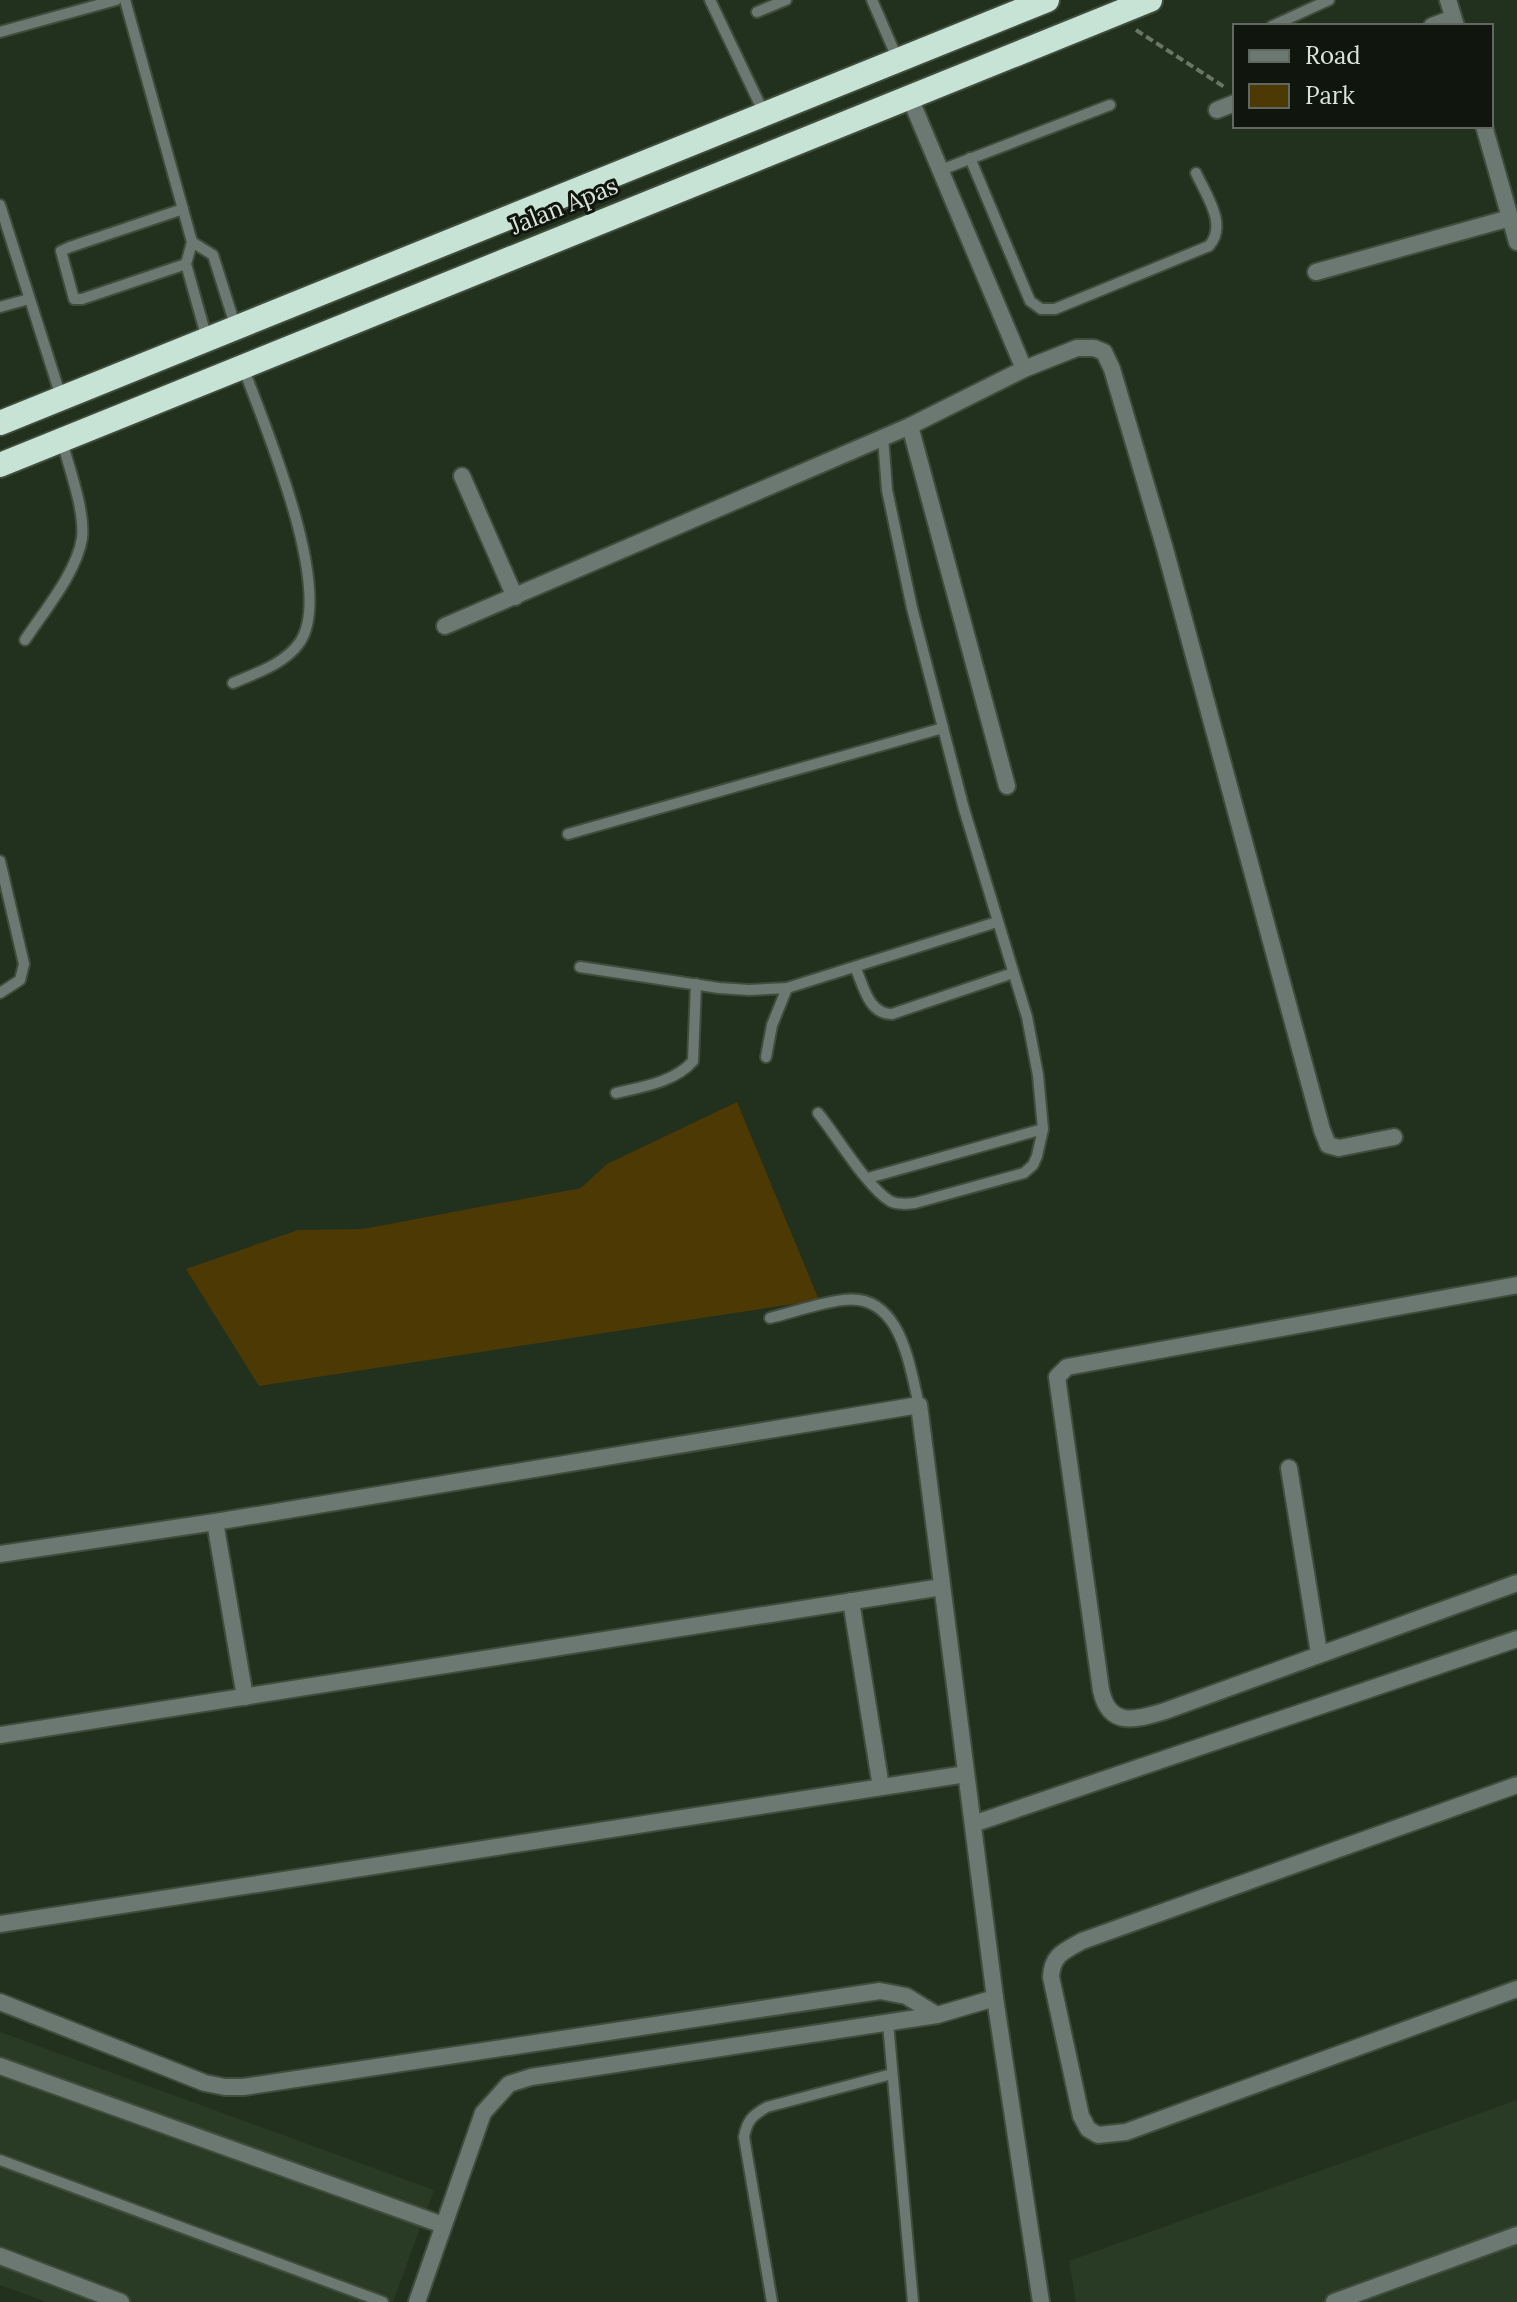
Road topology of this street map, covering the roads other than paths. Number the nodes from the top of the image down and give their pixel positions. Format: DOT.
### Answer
graph roads {
  1 [pos="116,0"];
  2 [pos="125,0"];
  3 [pos="710,0"];
  4 [pos="786,0"];
  5 [pos="872,0"];
  6 [pos="1047,0"];
  7 [pos="1150,0"];
  8 [pos="1329,0"];
  9 [pos="1448,0"];
  10 [pos="757,12"];
  11 [pos="1454,22"];
  12 [pos="1276,24"];
  13 [pos="0,32"];
  14 [pos="898,60"];
  15 [pos="910,98"];
  16 [pos="1232,98"];
  17 [pos="1110,105"];
  18 [pos="1217,110"];
  19 [pos="764,113"];
  20 [pos="1485,128"];
  21 [pos="970,158"];
  22 [pos="941,170"];
  23 [pos="1196,173"];
  24 [pos="0,205"];
  25 [pos="183,209"];
  26 [pos="1510,218"];
  27 [pos="592,225"];
  28 [pos="489,226"];
  29 [pos="192,242"];
  30 [pos="1517,242"];
  31 [pos="186,264"];
  32 [pos="1316,272"];
  33 [pos="29,299"];
  34 [pos="0,307"];
  35 [pos="236,328"];
  36 [pos="207,339"];
  37 [pos="243,365"];
  38 [pos="1024,369"];
  39 [pos="62,398"];
  40 [pos="0,423"];
  41 [pos="910,426"];
  42 [pos="883,437"];
  43 [pos="62,440"];
  44 [pos="0,465"];
  45 [pos="462,476"];
  46 [pos="515,597"];
  47 [pos="445,626"];
  48 [pos="25,640"];
  49 [pos="233,683"];
  50 [pos="943,728"];
  51 [pos="1007,786"];
  52 [pos="568,834"];
  53 [pos="0,861"];
  54 [pos="997,922"];
  55 [pos="580,967"];
  56 [pos="855,967"];
  57 [pos="1013,973"];
  58 [pos="696,984"];
  59 [pos="787,988"];
  60 [pos="0,993"];
  61 [pos="766,1057"];
  62 [pos="616,1093"];
  63 [pos="818,1113"];
  64 [pos="1043,1129"];
  65 [pos="1394,1137"];
  66 [pos="868,1178"];
  67 [pos="1517,1285"];
  68 [pos="770,1318"];
  69 [pos="919,1405"];
  70 [pos="1289,1468"];
  71 [pos="215,1522"];
  72 [pos="0,1554"];
  73 [pos="1517,1583"];
  74 [pos="942,1587"];
  75 [pos="851,1601"];
  76 [pos="1517,1639"];
  77 [pos="1319,1653"];
  78 [pos="245,1697"];
  79 [pos="0,1735"];
  80 [pos="966,1774"];
  81 [pos="1517,1785"];
  82 [pos="881,1787"];
  83 [pos="973,1824"];
  84 [pos="0,1924"];
  85 [pos="1517,1989"];
  86 [pos="995,1998"];
  87 [pos="0,2002"];
  88 [pos="937,2015"];
  89 [pos="888,2023"];
  90 [pos="0,2066"];
  91 [pos="892,2074"];
  92 [pos="0,2160"];
  93 [pos="443,2225"];
  94 [pos="1517,2235"];
  95 [pos="0,2256"];
  96 [pos="121,2302"];
  97 [pos="383,2302"];
  98 [pos="417,2302"];
  99 [pos="772,2302"];
  100 [pos="913,2302"];
  101 [pos="1041,2302"];
  102 [pos="1334,2302"];
  1 -- 13 [label="lane"];
  2 -- 25 [label="lane"];
  3 -- 19 [label="lane"];
  4 -- 10 [label="lane"];
  5 -- 14 [label="lane"];
  6 -- 14 [label="highway, Jalan Apas"];
  7 -- 15 [label="highway, Jalan Apas"];
  8 -- 12 [label="lane"];
  9 -- 11 [label="street"];
  14 -- 19 [label="highway, Jalan Apas"];
  15 -- 22 [label="street"];
  15 -- 27 [label="highway, Jalan Apas"];
  16 -- 18 [label="street"];
  17 -- 21 [label="lane"];
  19 -- 28 [label="highway, Jalan Apas"];
  20 -- 26 [label="street"];
  21 -- 22 [label="lane"];
  21 -- 23 [label="lane"];
  22 -- 38 [label="street"];
  24 -- 33 [label="lane"];
  25 -- 29 [label="lane"];
  25 -- 31 [label="lane"];
  26 -- 30 [label="street"];
  26 -- 32 [label="street"];
  27 -- 28 [label="highway"];
  27 -- 37 [label="highway, Jalan Apas"];
  28 -- 35 [label="highway, Jalan Apas"];
  29 -- 31 [label="lane"];
  29 -- 35 [label="lane"];
  31 -- 36 [label="lane"];
  33 -- 34 [label="lane"];
  33 -- 39 [label="lane"];
  35 -- 36 [label="highway, Jalan Apas"];
  36 -- 39 [label="highway, Jalan Apas"];
  37 -- 43 [label="highway, Jalan Apas"];
  37 -- 49 [label="lane"];
  38 -- 41 [label="street"];
  38 -- 65 [label="street"];
  39 -- 40 [label="highway, Jalan Apas"];
  41 -- 42 [label="street"];
  41 -- 51 [label="street"];
  42 -- 46 [label="street"];
  42 -- 50 [label="lane"];
  43 -- 44 [label="highway, Jalan Apas"];
  43 -- 48 [label="lane"];
  45 -- 46 [label="street"];
  46 -- 47 [label="street"];
  50 -- 52 [label="lane"];
  50 -- 54 [label="lane"];
  53 -- 60 [label="lane"];
  54 -- 56 [label="lane"];
  54 -- 57 [label="lane"];
  55 -- 58 [label="lane"];
  56 -- 57 [label="lane"];
  56 -- 59 [label="lane"];
  57 -- 64 [label="lane"];
  58 -- 59 [label="lane"];
  58 -- 62 [label="lane"];
  59 -- 61 [label="lane"];
  63 -- 66 [label="lane"];
  64 -- 66 [label="lane"];
  64 -- 66 [label="lane"];
  67 -- 77 [label="street"];
  68 -- 69 [label="lane"];
  69 -- 71 [label="street"];
  69 -- 74 [label="street"];
  70 -- 77 [label="street"];
  71 -- 72 [label="street"];
  71 -- 78 [label="street"];
  73 -- 77 [label="street"];
  74 -- 75 [label="street"];
  74 -- 80 [label="street"];
  75 -- 78 [label="street"];
  75 -- 82 [label="street"];
  76 -- 83 [label="street"];
  78 -- 79 [label="street"];
  80 -- 82 [label="street"];
  80 -- 83 [label="street"];
  81 -- 85 [label="street"];
  82 -- 84 [label="street"];
  83 -- 86 [label="street"];
  86 -- 88 [label="street"];
  86 -- 101 [label="street"];
  87 -- 88 [label="street"];
  88 -- 89 [label="street"];
  89 -- 91 [label="lane"];
  89 -- 93 [label="street"];
  90 -- 93 [label="street"];
  91 -- 99 [label="lane"];
  91 -- 100 [label="lane"];
  92 -- 97 [label="lane"];
  93 -- 98 [label="street"];
  94 -- 102 [label="street"];
  95 -- 96 [label="street"];
}
